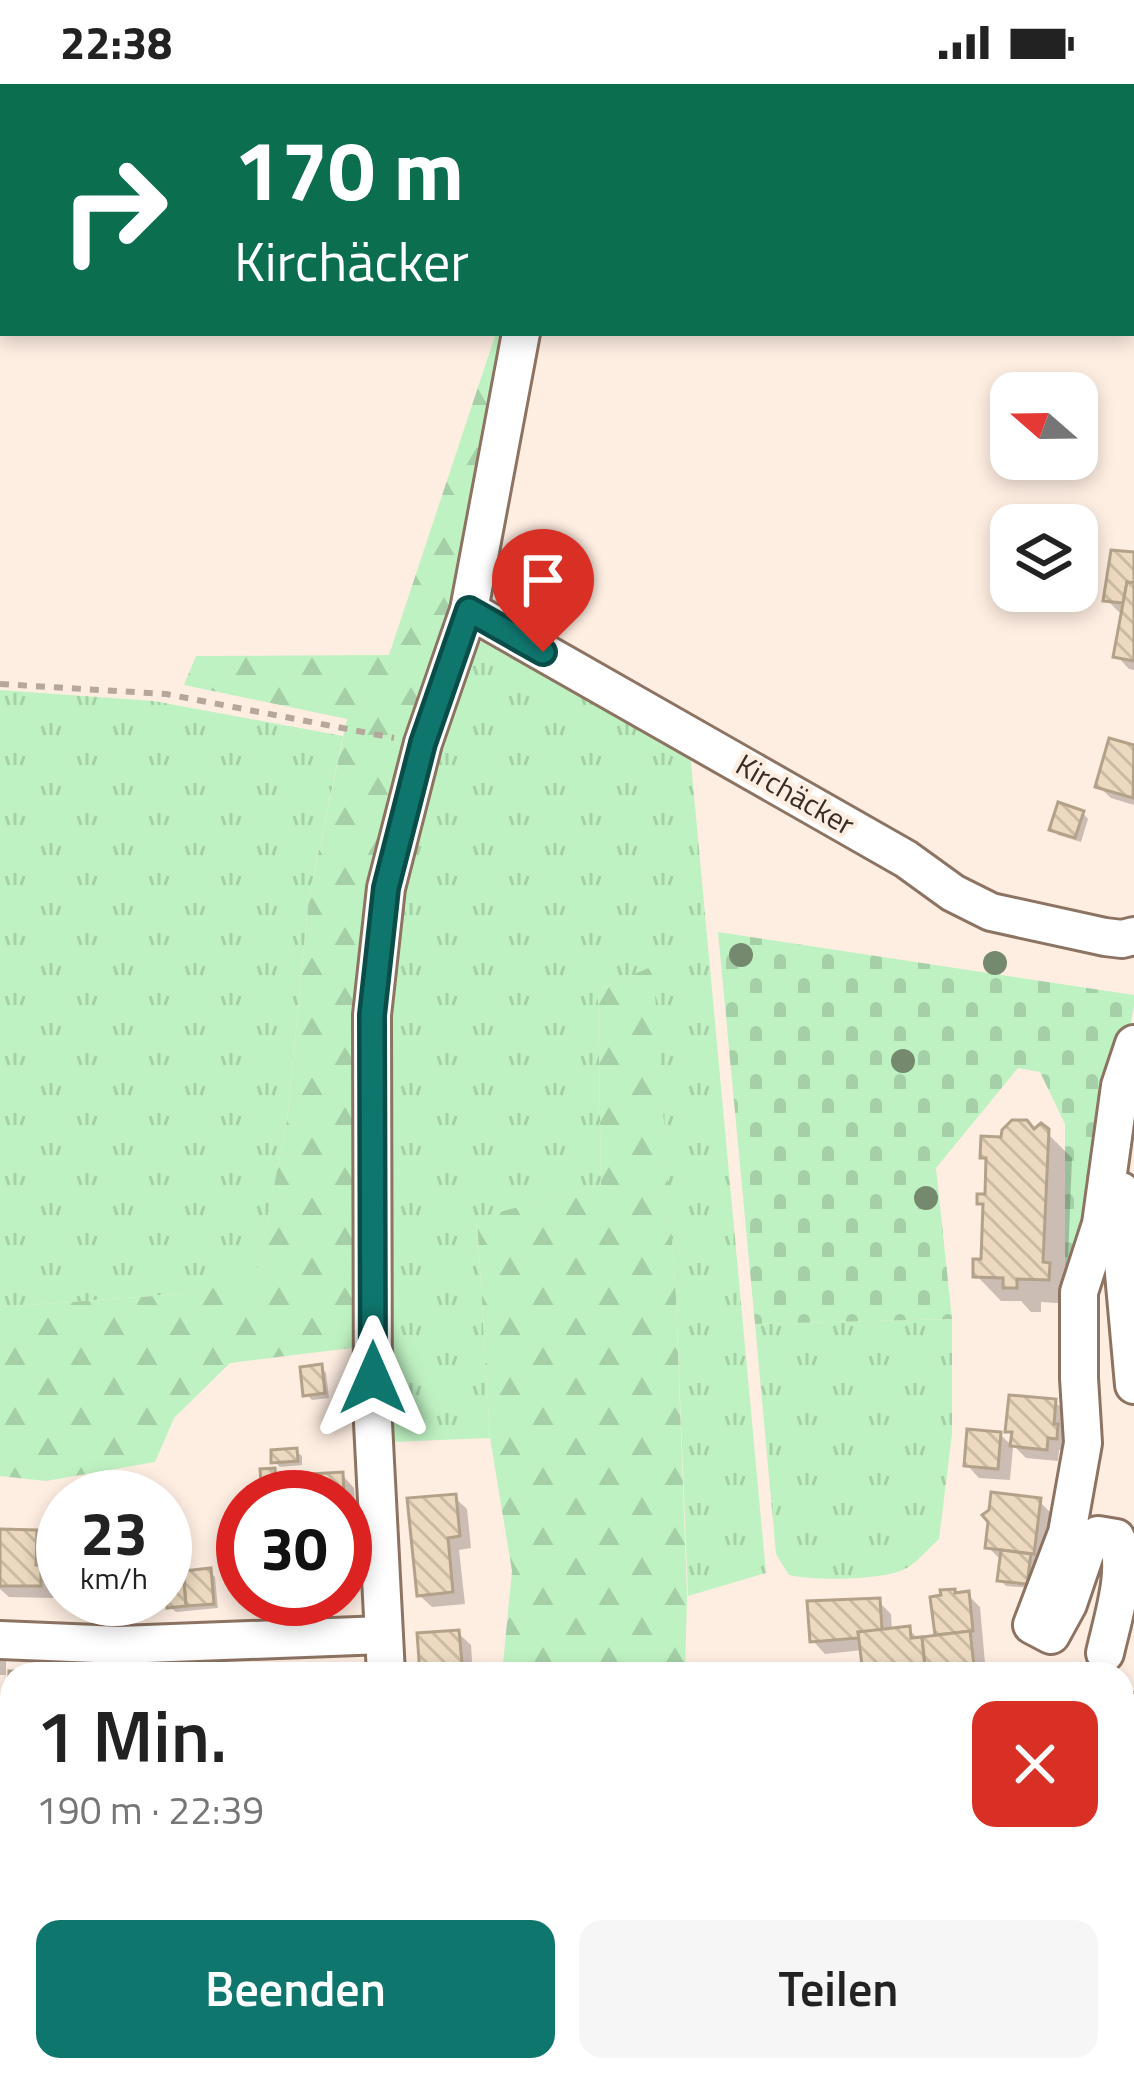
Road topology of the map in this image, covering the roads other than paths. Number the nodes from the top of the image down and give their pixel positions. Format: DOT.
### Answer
graph roads {
  1 [pos="520,336"];
  2 [pos="469,610"];
  3 [pos="1134,936"];
  4 [pos="1134,1044"];
  5 [pos="1134,1070"];
  6 [pos="1134,1385"];
  7 [pos="1134,1534"];
  8 [pos="383,1635"];
  9 [pos="0,1640"];
  10 [pos="120,1659"];
  11 [pos="385,1662"];
  12 [pos="1102,1662"];
  13 [pos="1103,1662"];
  1 -- 2 [label="street"];
  2 -- 3 [label="street, Kirchäcker"];
  2 -- 8 [label="street"];
  4 -- 12 [label="street"];
  5 -- 6 [label="street"];
  7 -- 13 [label="street"];
  8 -- 10 [label="street"];
  8 -- 11 [label="street"];
  9 -- 10 [label="street"];
}
